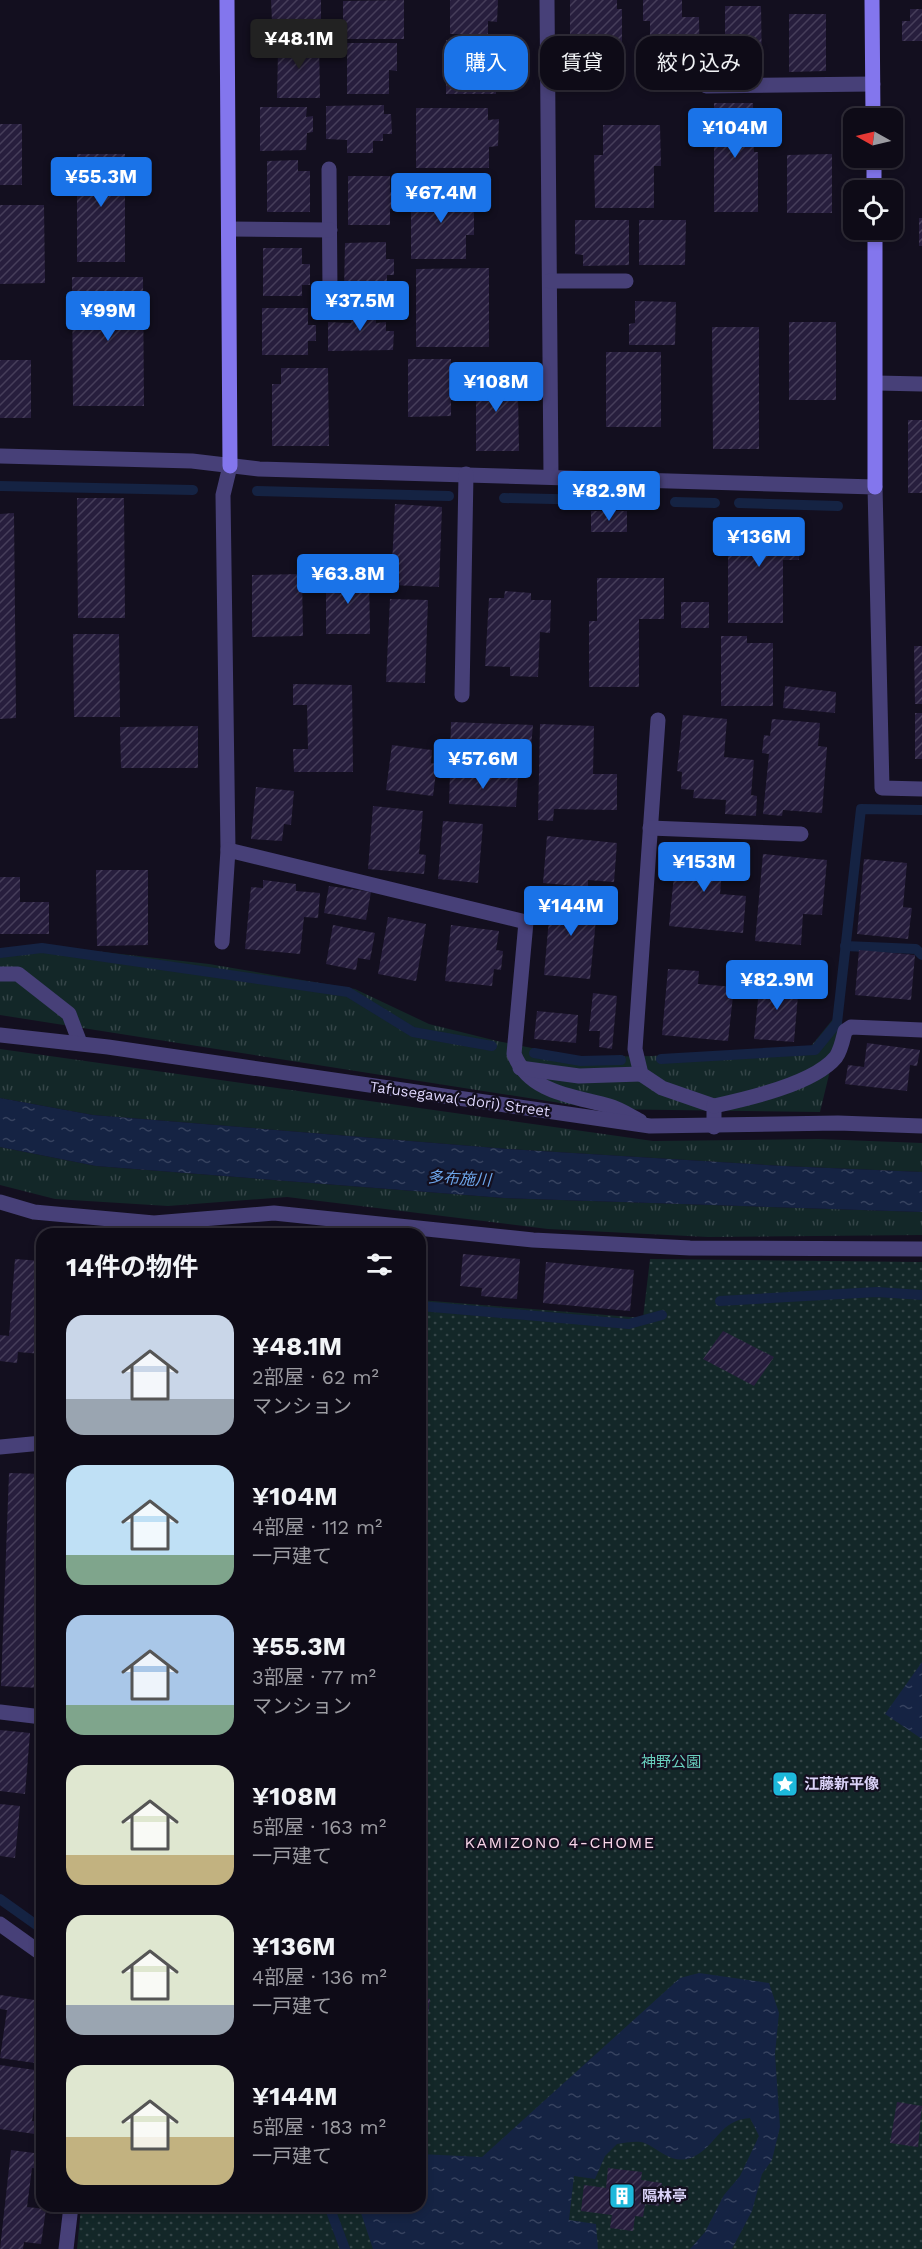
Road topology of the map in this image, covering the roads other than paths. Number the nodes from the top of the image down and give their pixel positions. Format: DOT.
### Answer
graph roads {
  1 [pos="226,0"];
  2 [pos="547,0"];
  3 [pos="872,0"];
  4 [pos="873,84"];
  5 [pos="762,85"];
  6 [pos="873,108"];
  7 [pos="329,169"];
  8 [pos="229,229"];
  9 [pos="330,230"];
  10 [pos="875,240"];
  11 [pos="550,281"];
  12 [pos="626,281"];
  13 [pos="330,292"];
  14 [pos="877,383"];
  15 [pos="922,384"];
  16 [pos="0,456"];
  17 [pos="230,466"];
  18 [pos="466,474"];
  19 [pos="551,476"];
  20 [pos="875,487"];
  21 [pos="462,695"];
  22 [pos="658,720"];
  23 [pos="922,789"];
  24 [pos="650,828"];
  25 [pos="801,834"];
  26 [pos="228,850"];
  27 [pos="222,942"];
  28 [pos="0,974"];
  29 [pos="922,1030"];
  30 [pos="0,1035"];
  31 [pos="80,1043"];
  32 [pos="520,1068"];
  33 [pos="642,1074"];
  34 [pos="714,1107"];
  35 [pos="650,1126"];
  36 [pos="922,1126"];
  37 [pos="714,1127"];
  38 [pos="0,1202"];
  39 [pos="378,1228"];
  40 [pos="426,1233"];
  41 [pos="922,1249"];
  42 [pos="36,1443"];
  43 [pos="0,1446"];
  44 [pos="0,1712"];
  45 [pos="36,1716"];
  46 [pos="0,1924"];
  47 [pos="36,1950"];
  48 [pos="69,2212"];
  49 [pos="66,2249"];
  1 -- 8 [label="street"];
  2 -- 11 [label="street"];
  3 -- 4 [label="street"];
  4 -- 5 [label="street"];
  4 -- 6 [label="street"];
  7 -- 9 [label="street"];
  8 -- 9 [label="street"];
  8 -- 17 [label="street"];
  9 -- 13 [label="street"];
  10 -- 14 [label="street"];
  11 -- 12 [label="street"];
  11 -- 19 [label="street"];
  14 -- 15 [label="street"];
  14 -- 20 [label="street"];
  16 -- 17 [label="street"];
  17 -- 18 [label="street"];
  17 -- 26 [label="street"];
  18 -- 19 [label="street"];
  18 -- 21 [label="street"];
  19 -- 20 [label="street"];
  20 -- 23 [label="street"];
  22 -- 24 [label="street"];
  24 -- 25 [label="street"];
  24 -- 33 [label="street"];
  26 -- 27 [label="street"];
  26 -- 32 [label="street"];
  28 -- 31 [label="street"];
  29 -- 34 [label="street"];
  30 -- 31 [label="street, Tafusegawa(-dori) Street"];
  31 -- 35 [label="street, Tafusegawa(-dori) Street"];
  32 -- 33 [label="street"];
  32 -- 35 [label="street"];
  33 -- 34 [label="street"];
  34 -- 37 [label="street"];
  35 -- 37 [label="street, Tafusegawa(-dori) Street"];
  36 -- 37 [label="street, Tafusegawa(-dori) Street"];
  38 -- 39 [label="street"];
  40 -- 41 [label="street"];
  42 -- 43 [label="street"];
  44 -- 45 [label="street"];
  46 -- 47 [label="street"];
  48 -- 49 [label="street"];
}
